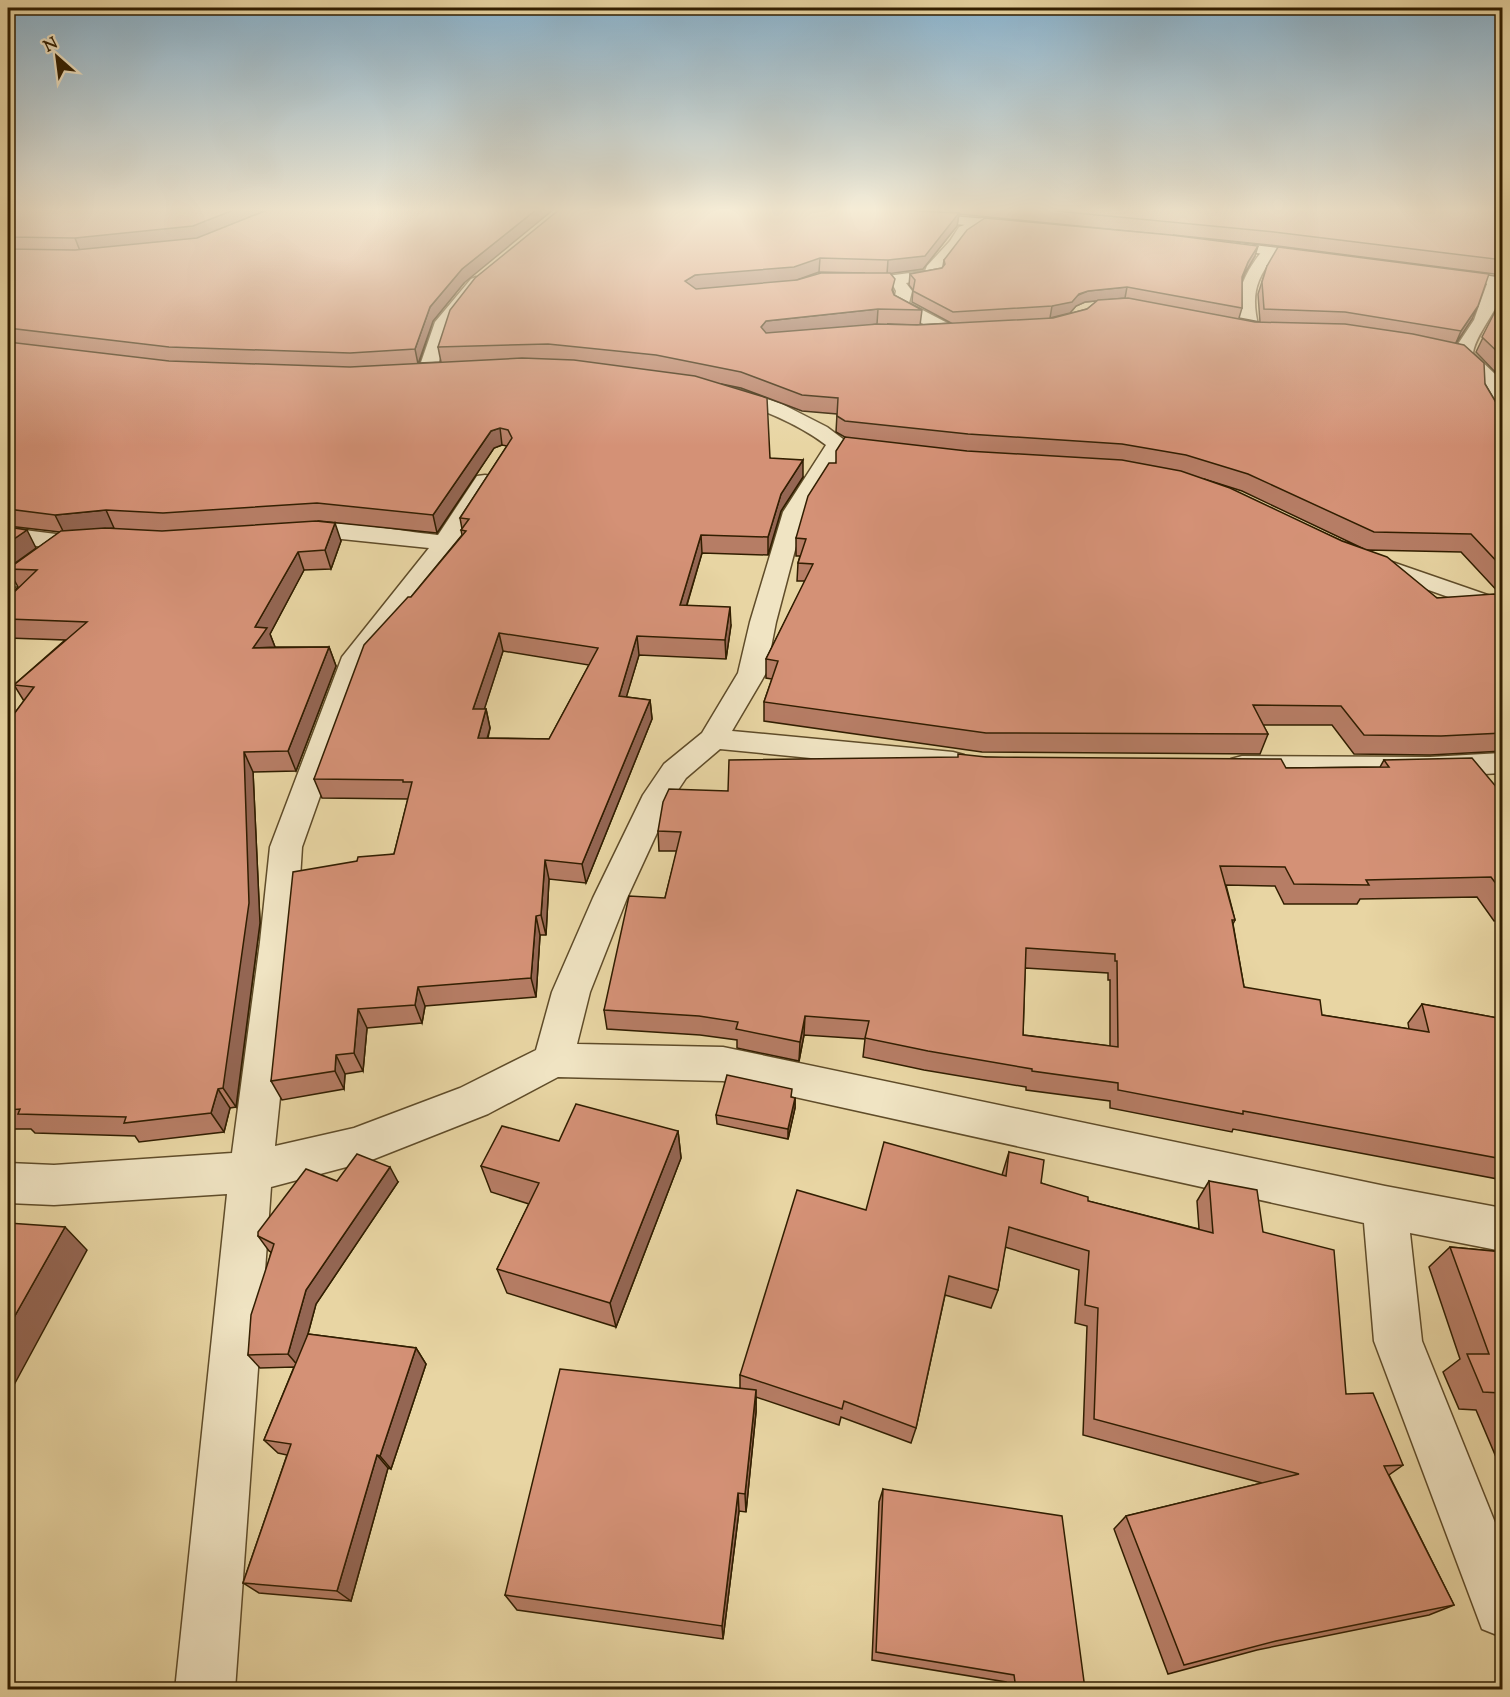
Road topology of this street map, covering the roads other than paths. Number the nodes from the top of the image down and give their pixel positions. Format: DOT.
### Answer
graph roads {
  1 [pos="470,288"];
  2 [pos="901,288"];
  3 [pos="1248,288"];
  4 [pos="1496,288"];
  5 [pos="1229,325"];
  6 [pos="969,330"];
  7 [pos="949,331"];
  8 [pos="915,333"];
  9 [pos="1429,346"];
  10 [pos="1464,354"];
  11 [pos="448,370"];
  12 [pos="427,371"];
  13 [pos="406,372"];
  14 [pos="707,386"];
  15 [pos="1495,400"];
  16 [pos="1503,422"];
  17 [pos="837,444"];
  18 [pos="907,452"];
  19 [pos="503,453"];
  20 [pos="275,534"];
  21 [pos="8,535"];
  22 [pos="114,537"];
  23 [pos="64,542"];
  24 [pos="444,543"];
  25 [pos="1354,556"];
  26 [pos="8,581"];
  27 [pos="1503,608"];
  28 [pos="713,739"];
  29 [pos="1503,763"];
  30 [pos="982,764"];
  31 [pos="1469,765"];
  32 [pos="1218,766"];
  33 [pos="1492,793"];
  34 [pos="553,1060"];
  35 [pos="251,1172"];
  36 [pos="8,1183"];
  37 [pos="1385,1207"];
  38 [pos="1503,1229"];
  39 [pos="1503,1609"];
  40 [pos="205,1689"];
  1 -- 12 [label="street"];
  2 -- 7 [label="street"];
  3 -- 5 [label="street"];
  4 -- 10 [label="street"];
  6 -- 7 [label="street"];
  7 -- 8 [label="street"];
  9 -- 10 [label="street"];
  10 -- 15 [label="street"];
  11 -- 12 [label="street"];
  12 -- 13 [label="street"];
  14 -- 17 [label="street"];
  15 -- 16 [label="street"];
  17 -- 18 [label="street"];
  17 -- 28 [label="street"];
  19 -- 24 [label="street"];
  20 -- 24 [label="street"];
  21 -- 23 [label="street"];
  22 -- 23 [label="street"];
  23 -- 26 [label="street"];
  24 -- 35 [label="street"];
  25 -- 27 [label="street"];
  28 -- 30 [label="street"];
  28 -- 34 [label="street"];
  29 -- 31 [label="street"];
  31 -- 32 [label="street"];
  31 -- 33 [label="street"];
  34 -- 35 [label="street"];
  34 -- 37 [label="street"];
  35 -- 36 [label="street"];
  35 -- 40 [label="street"];
  37 -- 38 [label="street"];
  37 -- 39 [label="street"];
}
